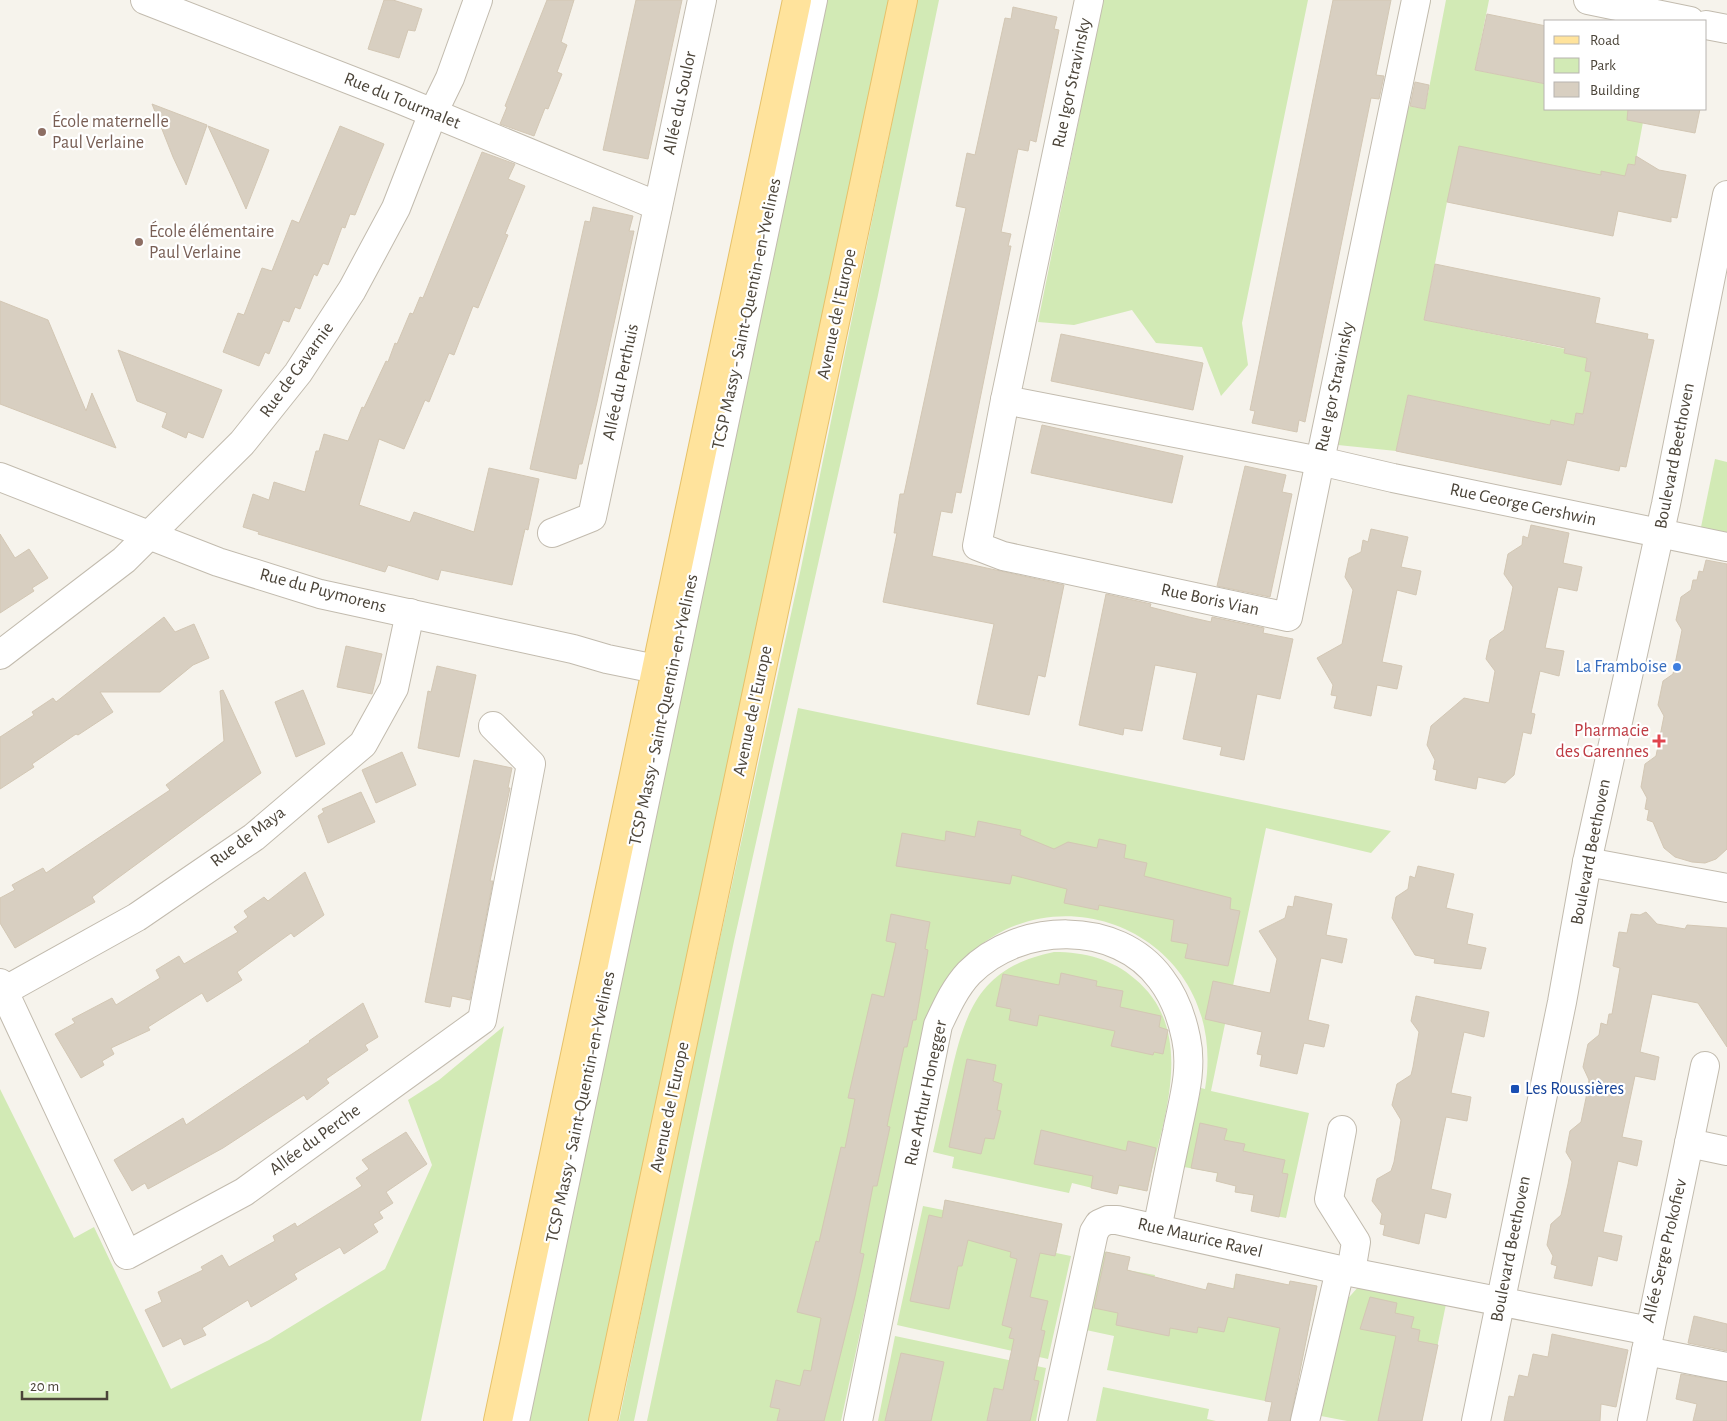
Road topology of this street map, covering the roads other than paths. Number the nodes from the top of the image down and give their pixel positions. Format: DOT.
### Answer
graph roads {
  1 [pos="145,0"];
  2 [pos="478,0"];
  3 [pos="702,0"];
  4 [pos="797,0"];
  5 [pos="812,0"];
  6 [pos="903,0"];
  7 [pos="1089,0"];
  8 [pos="1416,0"];
  9 [pos="1588,0"];
  10 [pos="193,8"];
  11 [pos="1685,20"];
  12 [pos="1707,24"];
  13 [pos="1727,29"];
  14 [pos="433,113"];
  15 [pos="1727,195"];
  16 [pos="658,206"];
  17 [pos="1005,400"];
  18 [pos="1320,461"];
  19 [pos="0,478"];
  20 [pos="552,533"];
  21 [pos="1659,534"];
  22 [pos="148,535"];
  23 [pos="977,546"];
  24 [pos="1727,547"];
  25 [pos="410,613"];
  26 [pos="0,655"];
  27 [pos="656,669"];
  28 [pos="493,726"];
  29 [pos="1587,862"];
  30 [pos="1727,888"];
  31 [pos="2,987"];
  32 [pos="1705,1066"];
  33 [pos="1342,1130"];
  34 [pos="1689,1143"];
  35 [pos="1727,1151"];
  36 [pos="1157,1229"];
  37 [pos="1345,1271"];
  38 [pos="1500,1300"];
  39 [pos="1648,1341"];
  40 [pos="1727,1367"];
  41 [pos="498,1421"];
  42 [pos="515,1421"];
  43 [pos="604,1421"];
  44 [pos="858,1421"];
  45 [pos="1053,1421"];
  46 [pos="1304,1421"];
  47 [pos="1476,1421"];
  48 [pos="1632,1421"];
  1 -- 10 [label="street, Rue du Tourmalet"];
  2 -- 14 [label="street, Rue de Gavarnie"];
  3 -- 16 [label="street, Allée du Soulor"];
  4 -- 27 [label="main road"];
  5 -- 42 [label="street, TCSP Massy - Saint-Quentin-en-Yvelines"];
  6 -- 43 [label="main road, Avenue de l'Europe"];
  7 -- 17 [label="street, Rue Igor Stravinsky"];
  8 -- 18 [label="street, Rue Igor Stravinsky"];
  9 -- 11 [label="street"];
  10 -- 14 [label="street, Rue du Tourmalet"];
  12 -- 13 [label="street"];
  14 -- 16 [label="street, Rue du Tourmalet"];
  14 -- 22 [label="street, Rue de Gavarnie"];
  15 -- 21 [label="street, Boulevard Beethoven"];
  16 -- 20 [label="street, Allée du Perthuis"];
  17 -- 18 [label="street, Rue Igor Stravinsky"];
  17 -- 23 [label="street, Rue Igor Stravinsky"];
  18 -- 21 [label="street, Rue George Gershwin"];
  18 -- 23 [label="street, Rue Boris Vian"];
  19 -- 22 [label="street, Rue du Puymorens"];
  21 -- 24 [label="street, Rue George Gershwin"];
  21 -- 29 [label="street, Boulevard Beethoven"];
  22 -- 25 [label="street, Rue du Puymorens"];
  22 -- 26 [label="street, Rue de Gavarnie"];
  25 -- 27 [label="street, Rue du Puymorens"];
  25 -- 31 [label="street, Rue de Maya"];
  27 -- 41 [label="main road"];
  28 -- 31 [label="street, Allée du Perche"];
  29 -- 30 [label="street"];
  29 -- 38 [label="street, Boulevard Beethoven"];
  32 -- 34 [label="street, Allée Serge Prokofiev"];
  33 -- 37 [label="street"];
  34 -- 35 [label="street"];
  34 -- 39 [label="street, Allée Serge Prokofiev"];
  36 -- 37 [label="street, Rue Maurice Ravel"];
  36 -- 44 [label="street, Rue Arthur Honegger"];
  36 -- 45 [label="street, Rue Maurice Ravel"];
  37 -- 38 [label="street, Rue Maurice Ravel"];
  37 -- 46 [label="street"];
  38 -- 39 [label="street, Allée Serge Prokofiev"];
  38 -- 47 [label="street, Boulevard Beethoven"];
  39 -- 40 [label="street"];
  39 -- 48 [label="street"];
}
